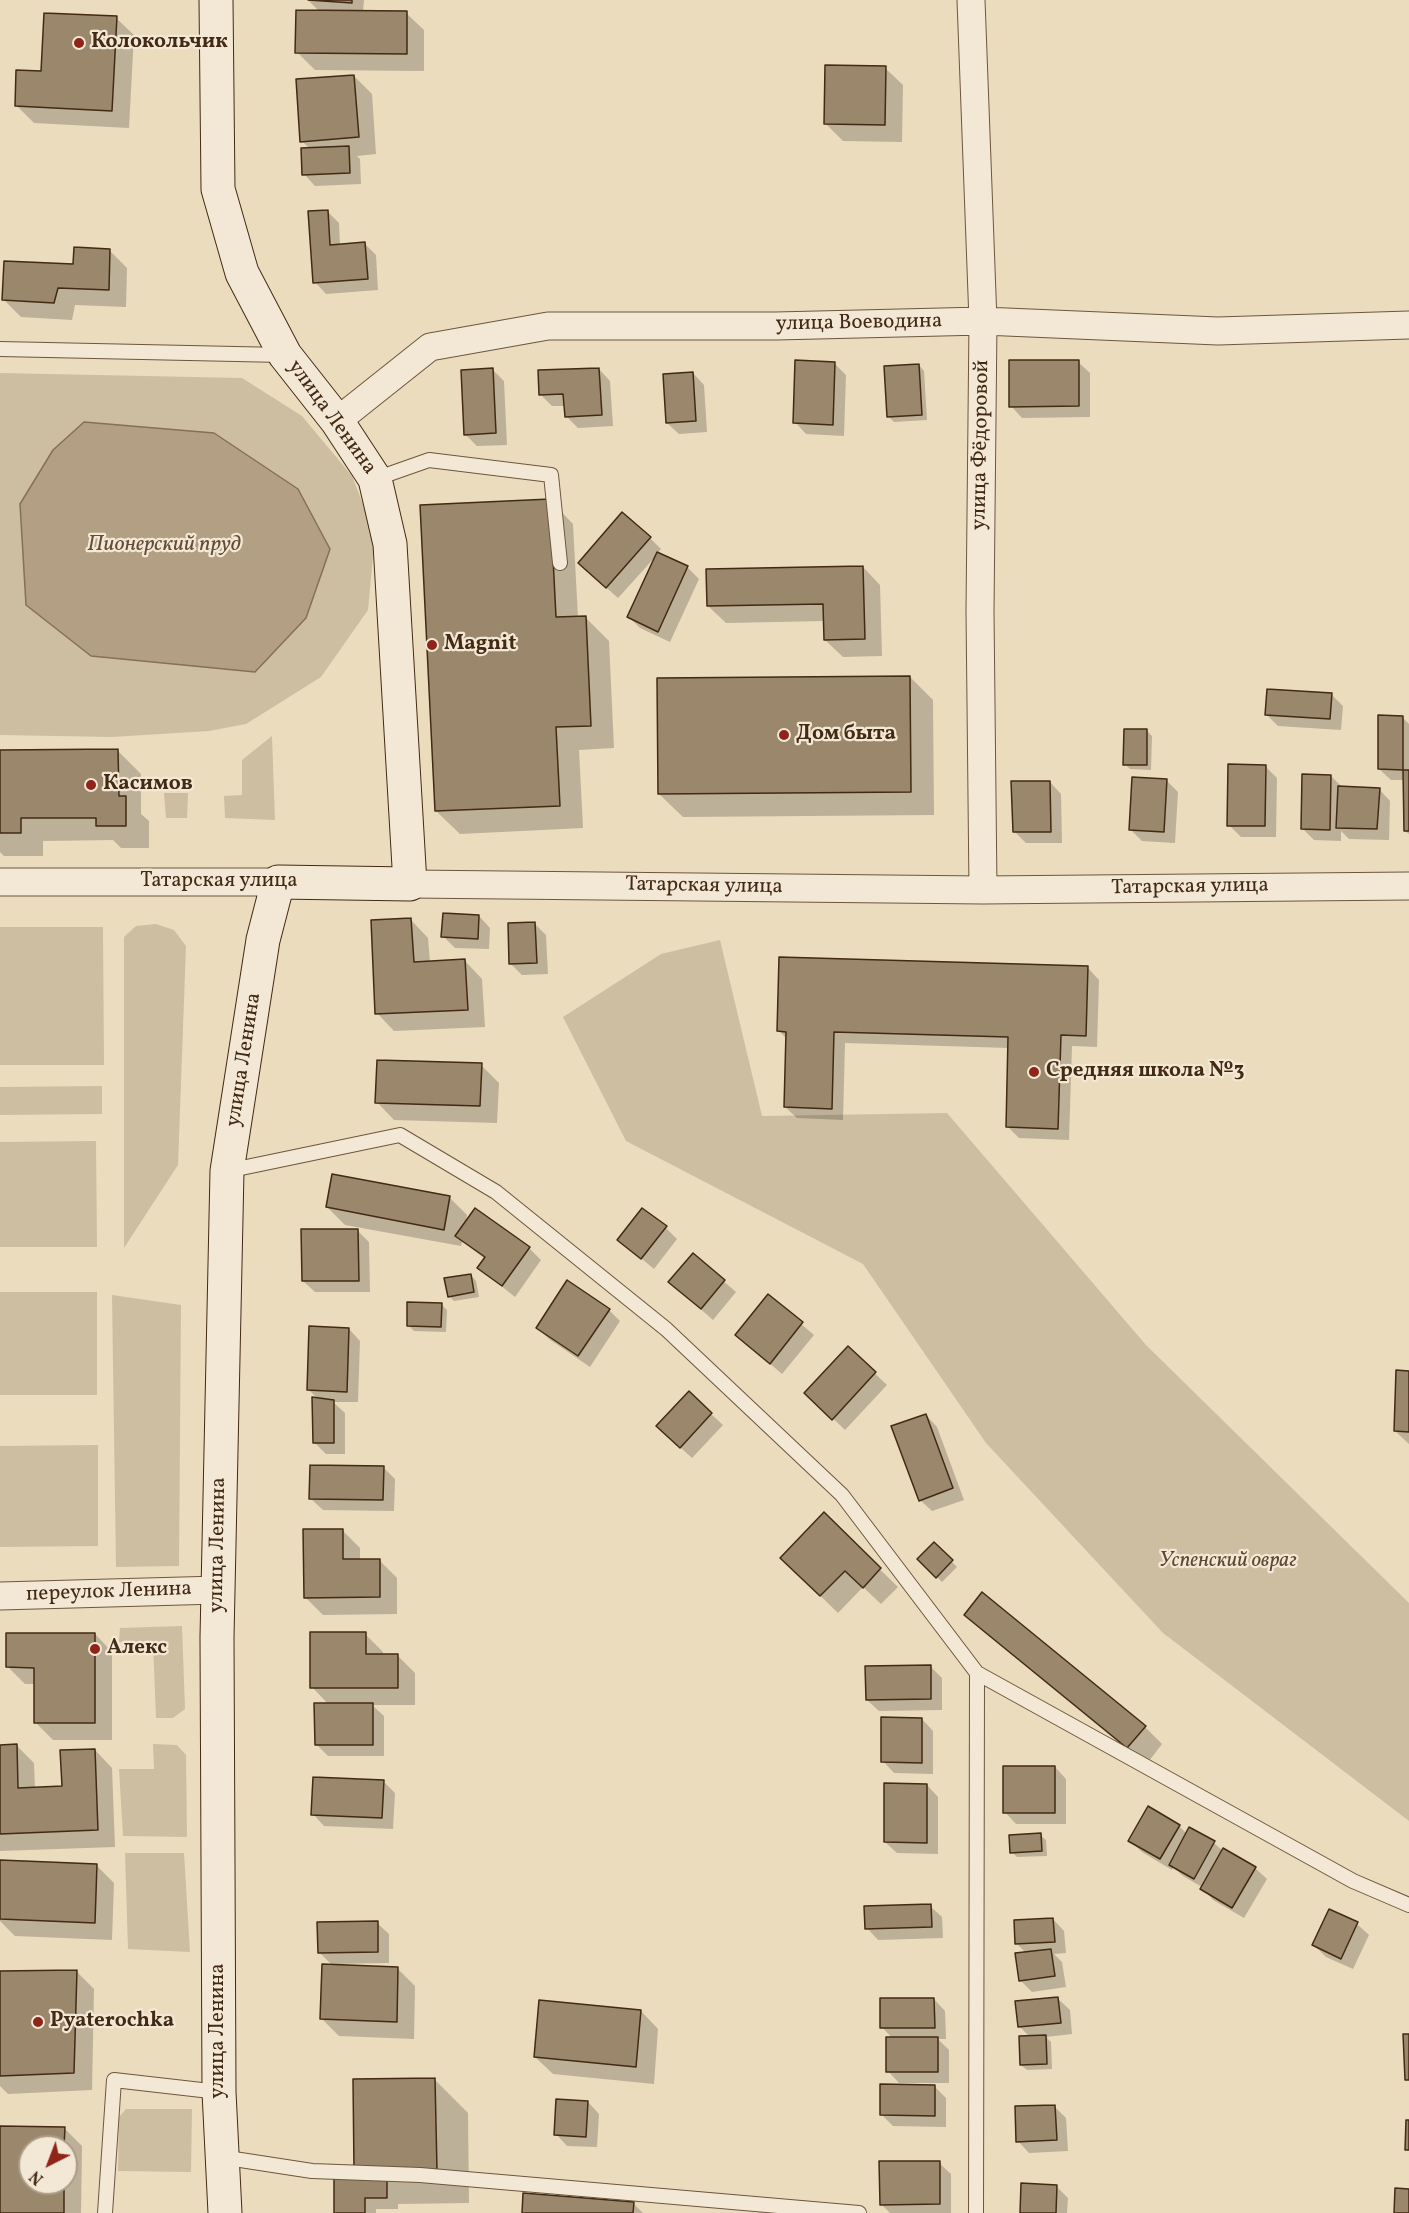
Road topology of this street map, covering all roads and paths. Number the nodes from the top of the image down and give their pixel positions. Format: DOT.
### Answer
graph roads {
  1 [pos="216,0"];
  2 [pos="971,0"];
  3 [pos="983,321"];
  4 [pos="1409,325"];
  5 [pos="0,349"];
  6 [pos="285,355"];
  7 [pos="337,421"];
  8 [pos="375,479"];
  9 [pos="560,562"];
  10 [pos="0,882"];
  11 [pos="278,882"];
  12 [pos="410,884"];
  13 [pos="1409,886"];
  14 [pos="983,890"];
  15 [pos="227,1171"];
  16 [pos="219,1590"];
  17 [pos="0,1596"];
  18 [pos="977,1673"];
  19 [pos="1409,1905"];
  20 [pos="219,2092"];
  21 [pos="221,2157"];
  22 [pos="105,2213"];
  23 [pos="225,2213"];
  24 [pos="859,2213"];
  25 [pos="976,2213"];
  1 -- 6 [label="street, улица Ленина"];
  2 -- 3 [label="street, улица Фёдоровой"];
  3 -- 4 [label="street, улица Воеводина"];
  3 -- 7 [label="street, улица Воеводина"];
  3 -- 14 [label="street, улица Фёдоровой"];
  5 -- 6 [label="lane"];
  6 -- 7 [label="street, улица Ленина"];
  7 -- 8 [label="street, улица Ленина"];
  8 -- 9 [label="lane"];
  8 -- 12 [label="street, улица Ленина"];
  10 -- 11 [label="street, Татарская улица"];
  11 -- 12 [label="street, Татарская улица"];
  11 -- 15 [label="street, улица Ленина"];
  12 -- 14 [label="street, Татарская улица"];
  13 -- 14 [label="street, Татарская улица"];
  15 -- 16 [label="street, улица Ленина"];
  15 -- 18 [label="lane"];
  16 -- 17 [label="street, переулок Ленина"];
  16 -- 20 [label="street, улица Ленина"];
  18 -- 19 [label="lane"];
  18 -- 25 [label="lane"];
  20 -- 21 [label="street, улица Ленина"];
  20 -- 22 [label="lane"];
  21 -- 23 [label="street, улица Ленина"];
  21 -- 24 [label="lane"];
}
